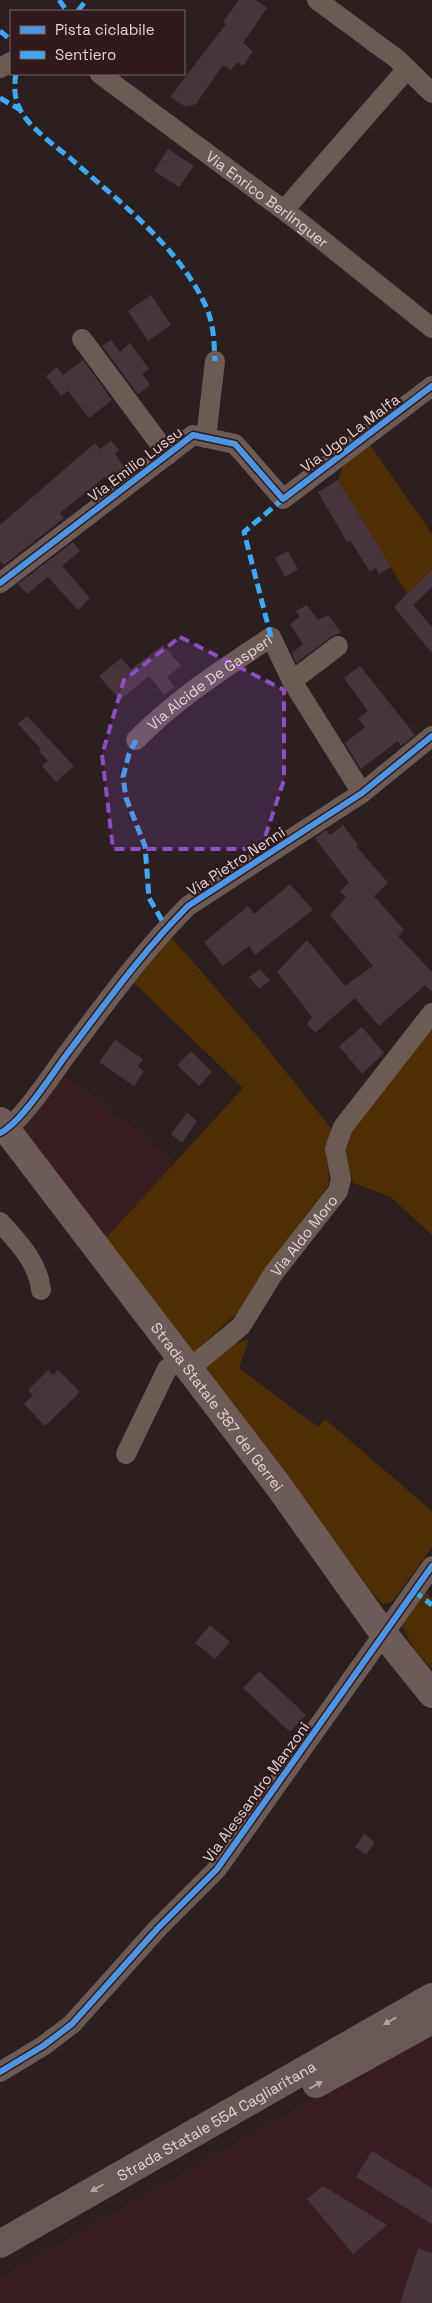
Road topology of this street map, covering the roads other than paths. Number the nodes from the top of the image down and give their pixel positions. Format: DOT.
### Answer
graph roads {
  1 [pos="317,0"];
  2 [pos="407,69"];
  3 [pos="101,75"];
  4 [pos="432,92"];
  5 [pos="284,210"];
  6 [pos="432,328"];
  7 [pos="82,339"];
  8 [pos="215,361"];
  9 [pos="432,386"];
  10 [pos="206,438"];
  11 [pos="168,455"];
  12 [pos="283,499"];
  13 [pos="0,583"];
  14 [pos="338,646"];
  15 [pos="292,681"];
  16 [pos="432,736"];
  17 [pos="136,740"];
  18 [pos="362,793"];
  19 [pos="432,1013"];
  20 [pos="2,1128"];
  21 [pos="0,1222"];
  22 [pos="41,1290"];
  23 [pos="185,1364"];
  24 [pos="126,1454"];
  25 [pos="432,1566"];
  26 [pos="384,1633"];
  27 [pos="432,1694"];
  28 [pos="432,1996"];
  29 [pos="432,2020"];
  30 [pos="0,2072"];
  31 [pos="0,2244"];
  32 [pos="0,2264"];
  1 -- 2 [label="street"];
  2 -- 4 [label="street"];
  2 -- 5 [label="street"];
  3 -- 5 [label="street, Via Enrico Berlinguer"];
  5 -- 6 [label="street, Via Enrico Berlinguer"];
  7 -- 11 [label="street"];
  8 -- 10 [label="street"];
  9 -- 12 [label="street, Via Ugo La Malfa"];
  10 -- 11 [label="street, Via Emilio Lussu"];
  10 -- 12 [label="street, Via Emilio Lussu"];
  11 -- 13 [label="street, Via Emilio Lussu"];
  14 -- 15 [label="street"];
  15 -- 17 [label="street, Via Alcide De Gasperi"];
  15 -- 18 [label="street, Via Alcide De Gasperi"];
  16 -- 18 [label="street, Via Pietro Nenni"];
  18 -- 20 [label="street, Via Pietro Nenni"];
  19 -- 23 [label="street, Via Aldo Moro"];
  20 -- 23 [label="main road, Strada Statale 387 del Gerrei"];
  21 -- 22 [label="street"];
  23 -- 24 [label="street, Via Aldo Moro"];
  23 -- 26 [label="main road, Strada Statale 387 del Gerrei"];
  25 -- 26 [label="street, Via Alessandro Manzoni"];
  26 -- 27 [label="main road, Strada Statale 387 del Gerrei"];
  26 -- 30 [label="street, Via Alessandro Manzoni"];
  28 -- 31 [label="highway, Strada Statale 554 Cagliaritana, one-way"];
  32 -- 29 [label="highway, Strada Statale 554 Cagliaritana, one-way"];
}
